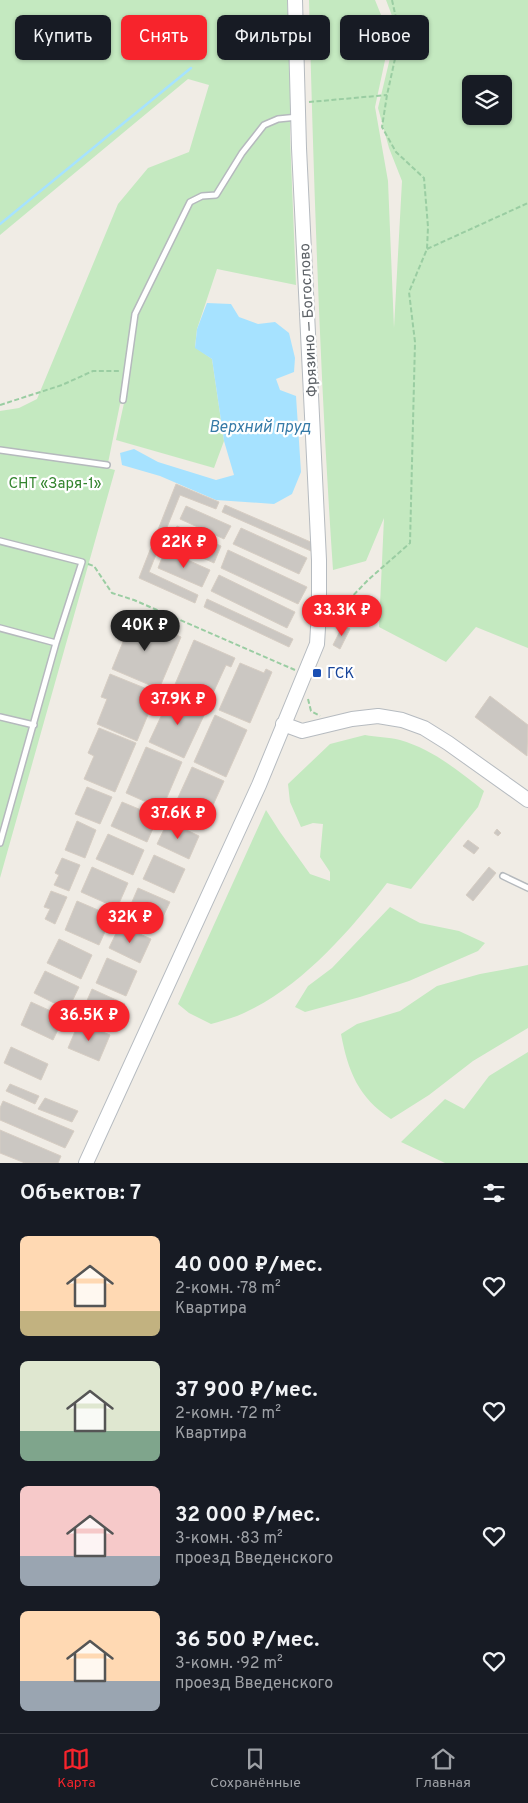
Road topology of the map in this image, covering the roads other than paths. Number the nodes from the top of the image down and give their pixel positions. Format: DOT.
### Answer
graph roads {
  1 [pos="295,0"];
  2 [pos="298,117"];
  3 [pos="123,400"];
  4 [pos="0,450"];
  5 [pos="107,465"];
  6 [pos="0,541"];
  7 [pos="0,628"];
  8 [pos="56,643"];
  9 [pos="0,717"];
  10 [pos="283,724"];
  11 [pos="34,725"];
  12 [pos="528,800"];
  13 [pos="0,842"];
  14 [pos="503,876"];
  15 [pos="528,888"];
  16 [pos="86,1163"];
  1 -- 2 [label="street, Фрязино — Богослово"];
  2 -- 3 [label="lane"];
  2 -- 10 [label="street, Фрязино — Богослово"];
  4 -- 5 [label="lane"];
  6 -- 8 [label="lane"];
  7 -- 8 [label="lane"];
  8 -- 11 [label="lane"];
  9 -- 11 [label="lane"];
  10 -- 12 [label="street"];
  10 -- 16 [label="street, Фрязино — Богослово"];
  11 -- 13 [label="lane"];
  14 -- 15 [label="lane"];
}
